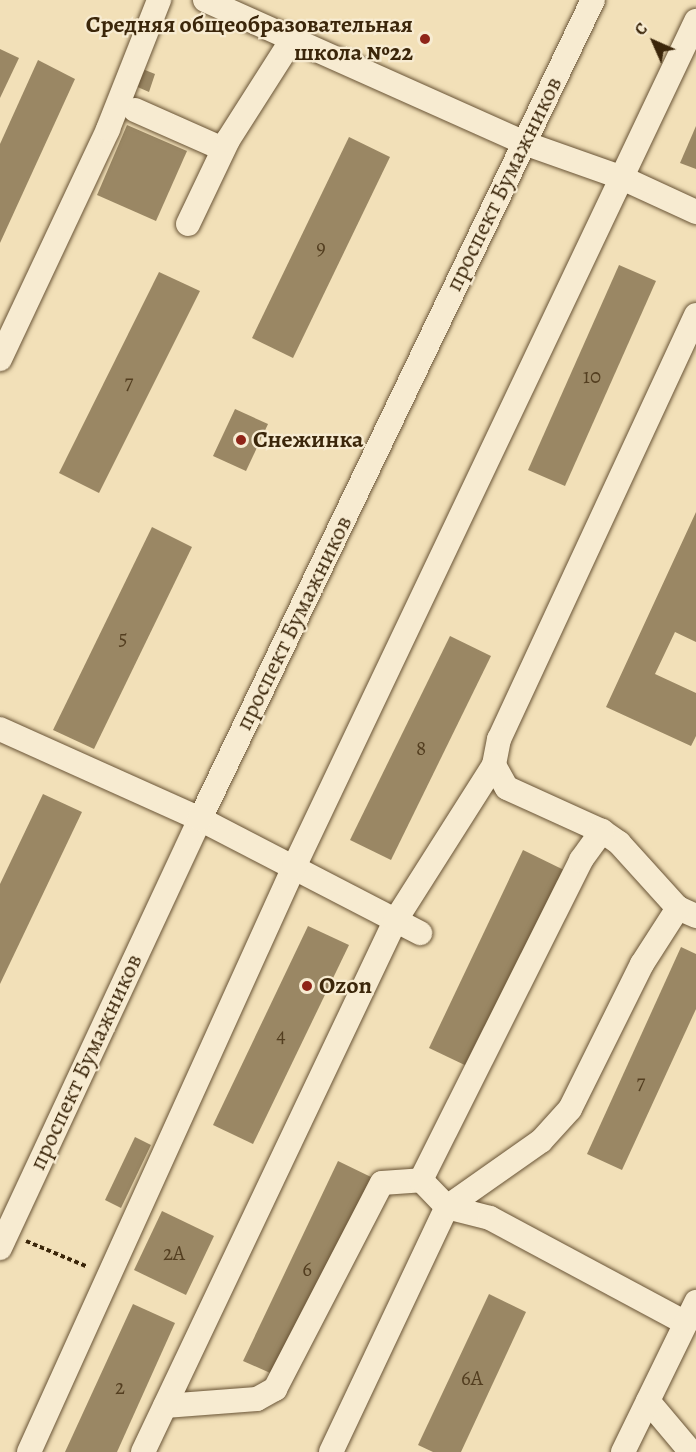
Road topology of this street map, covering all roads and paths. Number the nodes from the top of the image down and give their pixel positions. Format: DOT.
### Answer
graph roads {
  1 [pos="159,0"];
  2 [pos="205,0"];
  3 [pos="592,0"];
  4 [pos="696,21"];
  5 [pos="293,38"];
  6 [pos="135,110"];
  7 [pos="524,143"];
  8 [pos="223,149"];
  9 [pos="620,177"];
  10 [pos="696,212"];
  11 [pos="188,224"];
  12 [pos="696,315"];
  13 [pos="0,359"];
  14 [pos="0,729"];
  15 [pos="494,765"];
  16 [pos="200,819"];
  17 [pos="602,831"];
  18 [pos="294,867"];
  19 [pos="687,912"];
  20 [pos="395,921"];
  21 [pos="420,933"];
  22 [pos="421,1180"];
  23 [pos="447,1207"];
  24 [pos="3,1240"];
  25 [pos="109,1276"];
  26 [pos="691,1313"];
  27 [pos="648,1401"];
  28 [pos="165,1406"];
  29 [pos="29,1452"];
  30 [pos="143,1452"];
  31 [pos="331,1452"];
  32 [pos="623,1452"];
  33 [pos="691,1452"];
  1 -- 13 [label="street"];
  2 -- 5 [label="street"];
  3 -- 7 [label="street, проспект Бумажников"];
  4 -- 9 [label="street"];
  5 -- 7 [label="street"];
  5 -- 8 [label="street"];
  6 -- 8 [label="street"];
  7 -- 9 [label="street"];
  7 -- 16 [label="street, проспект Бумажников"];
  8 -- 11 [label="street"];
  9 -- 10 [label="street"];
  9 -- 18 [label="street"];
  12 -- 15 [label="street"];
  14 -- 16 [label="street"];
  15 -- 17 [label="street"];
  15 -- 20 [label="street"];
  16 -- 18 [label="street"];
  16 -- 24 [label="street, проспект Бумажников"];
  17 -- 19 [label="street"];
  17 -- 22 [label="street"];
  18 -- 20 [label="street"];
  18 -- 25 [label="street"];
  19 -- 23 [label="street"];
  20 -- 21 [label="street"];
  20 -- 28 [label="street"];
  22 -- 23 [label="street"];
  22 -- 28 [label="street"];
  23 -- 26 [label="street"];
  23 -- 31 [label="street"];
  24 -- 25 [label="path"];
  25 -- 29 [label="street"];
  26 -- 27 [label="street"];
  27 -- 32 [label="street"];
  27 -- 33 [label="street"];
  28 -- 30 [label="street"];
}
